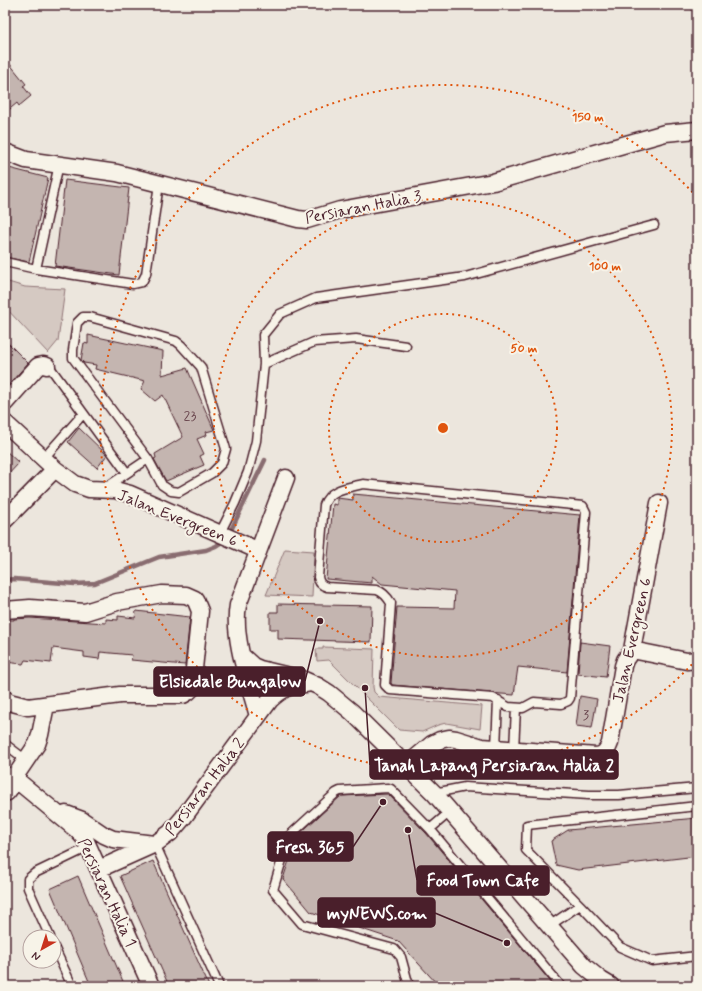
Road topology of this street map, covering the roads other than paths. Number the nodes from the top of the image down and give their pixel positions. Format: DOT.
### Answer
graph roads {
  1 [pos="697,130"];
  2 [pos="5,152"];
  3 [pos="59,164"];
  4 [pos="158,184"];
  5 [pos="654,225"];
  6 [pos="5,262"];
  7 [pos="36,269"];
  8 [pos="406,346"];
  9 [pos="264,364"];
  10 [pos="47,366"];
  11 [pos="5,403"];
  12 [pos="83,414"];
  13 [pos="5,423"];
  14 [pos="148,459"];
  15 [pos="49,463"];
  16 [pos="127,473"];
  17 [pos="286,478"];
  18 [pos="103,490"];
  19 [pos="659,503"];
  20 [pos="5,519"];
  21 [pos="220,533"];
  22 [pos="257,550"];
  23 [pos="5,610"];
  24 [pos="632,650"];
  25 [pos="242,656"];
  26 [pos="697,660"];
  27 [pos="318,686"];
  28 [pos="5,699"];
  29 [pos="498,700"];
  30 [pos="46,706"];
  31 [pos="516,708"];
  32 [pos="258,716"];
  33 [pos="5,744"];
  34 [pos="496,748"];
  35 [pos="514,750"];
  36 [pos="26,760"];
  37 [pos="407,765"];
  38 [pos="9,784"];
  39 [pos="697,788"];
  40 [pos="434,793"];
  41 [pos="697,806"];
  42 [pos="51,809"];
  43 [pos="451,811"];
  44 [pos="430,829"];
  45 [pos="155,844"];
  46 [pos="89,847"];
  47 [pos="99,869"];
  48 [pos="580,904"];
  49 [pos="549,926"];
  50 [pos="46,929"];
  51 [pos="697,956"];
  52 [pos="62,964"];
  53 [pos="72,986"];
  54 [pos="151,986"];
  55 [pos="219,986"];
  56 [pos="409,986"];
  57 [pos="561,986"];
  58 [pos="612,986"];
  1 -- 4 [label="street, Persiaran Halia 3"];
  2 -- 3 [label="street, Persiaran Halia 3"];
  3 -- 4 [label="street, Persiaran Halia 3"];
  3 -- 7 [label="lane"];
  4 -- 7 [label="lane"];
  5 -- 9 [label="lane"];
  6 -- 7 [label="lane"];
  8 -- 9 [label="lane"];
  9 -- 21 [label="lane"];
  10 -- 11 [label="street"];
  10 -- 12 [label="lane"];
  12 -- 15 [label="lane"];
  12 -- 16 [label="lane"];
  13 -- 15 [label="street, Jalan Evergreen 6"];
  14 -- 14 [label="lane"];
  14 -- 16 [label="lane"];
  15 -- 18 [label="street, Jalan Evergreen 6"];
  15 -- 20 [label="street"];
  16 -- 18 [label="lane"];
  17 -- 22 [label="street"];
  18 -- 21 [label="street, Jalan Evergreen 6"];
  19 -- 24 [label="street, Jalan Evergreen 6"];
  21 -- 22 [label="street, Jalan Evergreen 6"];
  22 -- 25 [label="street"];
  23 -- 30 [label="street"];
  24 -- 26 [label="street"];
  24 -- 35 [label="street, Jalan Evergreen 6"];
  25 -- 27 [label="street"];
  25 -- 32 [label="street"];
  27 -- 32 [label="street, Persiaran Halia 2"];
  27 -- 37 [label="street"];
  28 -- 30 [label="street"];
  29 -- 31 [label="lane"];
  29 -- 31 [label="lane"];
  29 -- 34 [label="lane"];
  30 -- 36 [label="street"];
  31 -- 35 [label="lane"];
  32 -- 45 [label="street, Persiaran Halia 2"];
  33 -- 36 [label="lane"];
  34 -- 35 [label="street"];
  34 -- 37 [label="street"];
  36 -- 38 [label="street"];
  37 -- 40 [label="street"];
  38 -- 42 [label="street, Persiaran Halia 1"];
  39 -- 40 [label="lane"];
  40 -- 43 [label="street"];
  41 -- 48 [label="lane"];
  42 -- 45 [label="street"];
  42 -- 46 [label="street, Persiaran Halia 1"];
  43 -- 44 [label="lane"];
  43 -- 49 [label="street"];
  44 -- 56 [label="lane"];
  44 -- 57 [label="lane"];
  45 -- 47 [label="street, Persiaran Halia 2"];
  45 -- 55 [label="lane"];
  46 -- 47 [label="street, Persiaran Halia 1"];
  46 -- 50 [label="lane"];
  47 -- 54 [label="street, Persiaran Halia 1"];
  48 -- 49 [label="lane"];
  48 -- 51 [label="lane"];
  49 -- 58 [label="street"];
  52 -- 53 [label="lane"];
}
